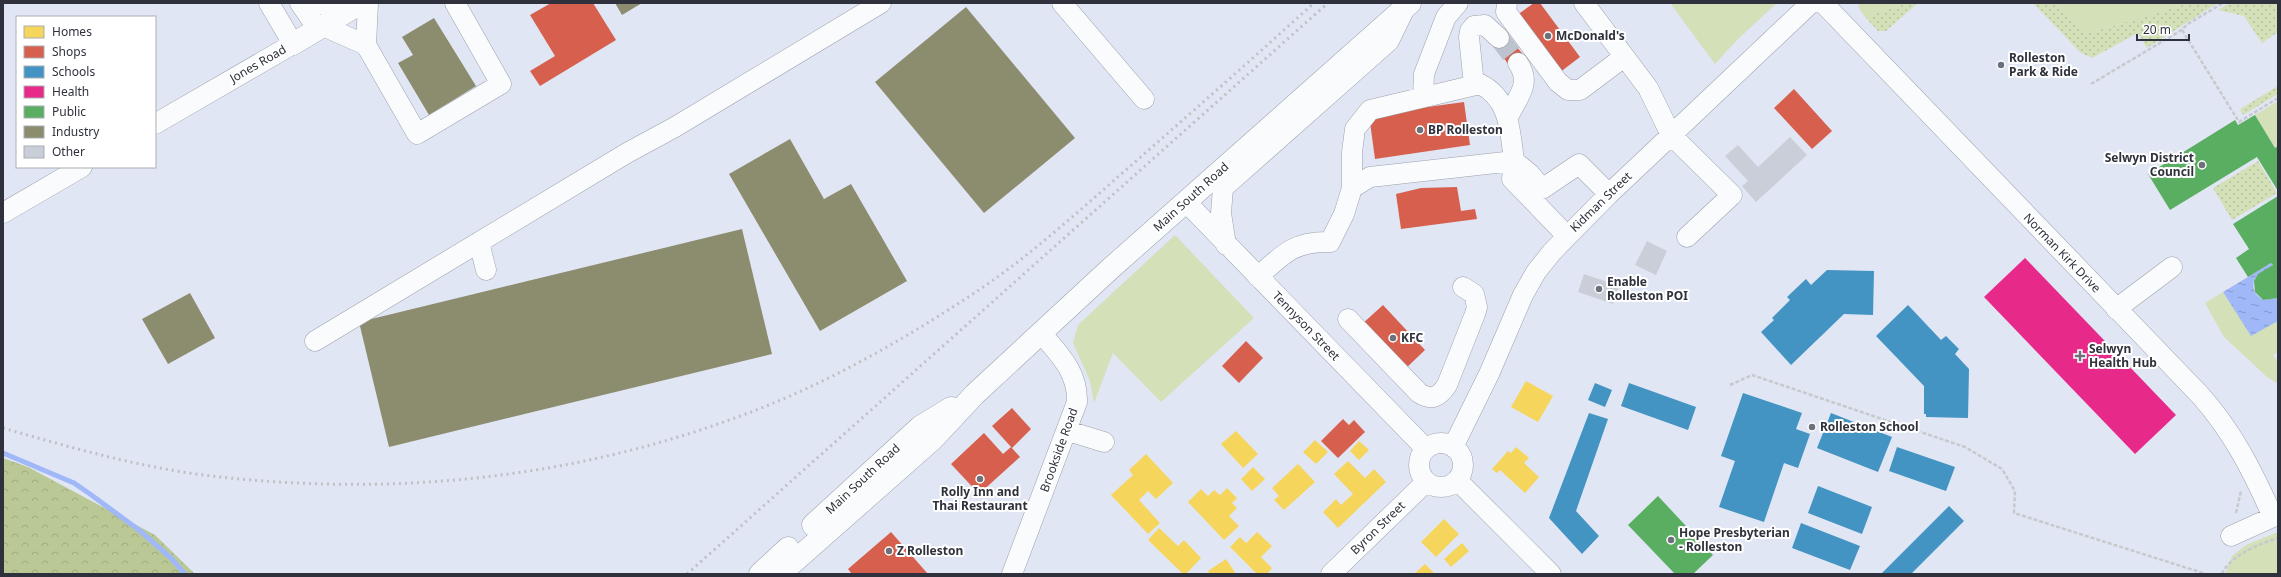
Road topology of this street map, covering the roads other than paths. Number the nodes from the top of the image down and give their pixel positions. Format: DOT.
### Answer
graph roads {
  1 [pos="269,3"];
  2 [pos="300,3"];
  3 [pos="322,3"];
  4 [pos="368,3"];
  5 [pos="455,3"];
  6 [pos="881,3"];
  7 [pos="1062,3"];
  8 [pos="1458,3"];
  9 [pos="1507,3"];
  10 [pos="1584,3"];
  11 [pos="1811,3"];
  12 [pos="1823,3"];
  13 [pos="1408,5"];
  14 [pos="353,8"];
  15 [pos="320,27"];
  16 [pos="1499,38"];
  17 [pos="293,44"];
  18 [pos="366,45"];
  19 [pos="1624,57"];
  20 [pos="1518,63"];
  21 [pos="1474,86"];
  22 [pos="1423,96"];
  23 [pos="1144,99"];
  24 [pos="1508,117"];
  25 [pos="156,123"];
  26 [pos="1671,135"];
  27 [pos="1514,161"];
  28 [pos="80,168"];
  29 [pos="1352,188"];
  30 [pos="1609,194"];
  31 [pos="1186,202"];
  32 [pos="3,213"];
  33 [pos="1566,236"];
  34 [pos="1687,237"];
  35 [pos="479,242"];
  36 [pos="1226,245"];
  37 [pos="2172,267"];
  38 [pos="486,270"];
  39 [pos="1258,277"];
  40 [pos="1463,287"];
  41 [pos="2116,309"];
  42 [pos="1348,319"];
  43 [pos="1041,333"];
  44 [pos="314,341"];
  45 [pos="975,394"];
  46 [pos="1068,431"];
  47 [pos="1104,442"];
  48 [pos="1453,447"];
  49 [pos="1426,449"];
  50 [pos="1457,480"];
  51 [pos="1426,482"];
  52 [pos="2276,516"];
  53 [pos="2231,527"];
  54 [pos="760,574"];
  55 [pos="780,574"];
  56 [pos="1012,574"];
  57 [pos="1331,574"];
  58 [pos="1551,574"];
  1 -- 17 [label="street"];
  2 -- 15 [label="street"];
  3 -- 14 [label="main road"];
  4 -- 18 [label="street"];
  5 -- 18 [label="street"];
  6 -- 35 [label="street"];
  7 -- 23 [label="street"];
  8 -- 22 [label="street"];
  9 -- 19 [label="street"];
  10 -- 19 [label="street"];
  11 -- 26 [label="street, Kidman Street"];
  12 -- 41 [label="street, Norman Kirk Drive"];
  13 -- 31 [label="main road, Main South Road"];
  13 -- 36 [label="street"];
  14 -- 15 [label="main road, Jones Road"];
  15 -- 17 [label="main road, Jones Road"];
  15 -- 18 [label="street"];
  16 -- 21 [label="street"];
  17 -- 25 [label="street, Jones Road"];
  19 -- 26 [label="street"];
  20 -- 24 [label="street"];
  21 -- 22 [label="street"];
  21 -- 24 [label="street"];
  22 -- 29 [label="street"];
  24 -- 27 [label="street"];
  26 -- 30 [label="street, Kidman Street"];
  26 -- 34 [label="street"];
  27 -- 29 [label="street"];
  27 -- 30 [label="street"];
  27 -- 33 [label="street"];
  28 -- 32 [label="street"];
  29 -- 39 [label="street"];
  30 -- 33 [label="street, Kidman Street"];
  31 -- 36 [label="street, Tennyson Street"];
  31 -- 43 [label="main road, Main South Road"];
  33 -- 48 [label="street, Kidman Street"];
  35 -- 38 [label="street"];
  35 -- 44 [label="street"];
  36 -- 39 [label="street, Tennyson Street"];
  37 -- 41 [label="street"];
  39 -- 49 [label="street, Tennyson Street"];
  40 -- 42 [label="street"];
  41 -- 52 [label="street, Norman Kirk Drive"];
  43 -- 45 [label="main road, Main South Road"];
  43 -- 46 [label="street, Brookside Road"];
  45 -- 54 [label="main road, Main South Road"];
  45 -- 55 [label="main road, Main South Road"];
  46 -- 47 [label="street"];
  46 -- 56 [label="street, Brookside Road"];
  48 -- 49 [label="street"];
  48 -- 50 [label="street"];
  49 -- 51 [label="street"];
  50 -- 51 [label="street"];
  50 -- 58 [label="street"];
  51 -- 57 [label="street, Byron Street"];
  52 -- 53 [label="street"];
}
